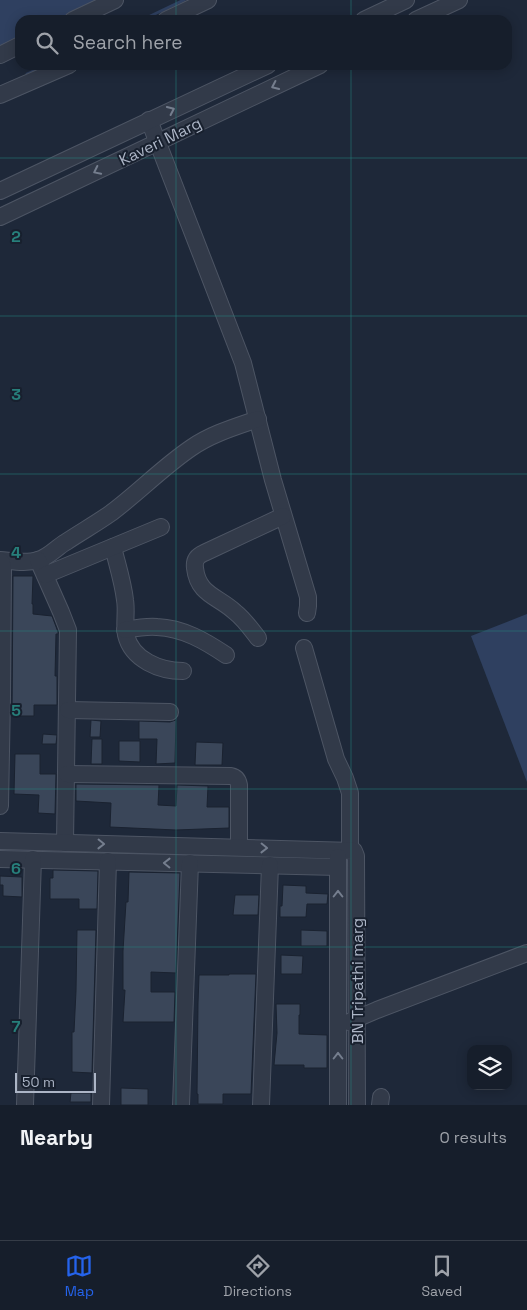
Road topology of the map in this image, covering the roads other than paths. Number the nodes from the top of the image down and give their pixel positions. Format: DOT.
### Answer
graph roads {
  1 [pos="115,0"];
  2 [pos="208,0"];
  3 [pos="406,0"];
  4 [pos="459,0"];
  5 [pos="84,15"];
  6 [pos="176,15"];
  7 [pos="374,15"];
  8 [pos="427,15"];
  9 [pos="15,48"];
  10 [pos="0,55"];
  11 [pos="58,70"];
  12 [pos="257,70"];
  13 [pos="309,70"];
  14 [pos="0,95"];
  15 [pos="149,120"];
  16 [pos="158,141"];
  17 [pos="0,191"];
  18 [pos="0,217"];
  19 [pos="258,419"];
  20 [pos="283,516"];
  21 [pos="161,527"];
  22 [pos="113,547"];
  23 [pos="0,560"];
  24 [pos="42,568"];
  25 [pos="307,613"];
  26 [pos="125,630"];
  27 [pos="258,638"];
  28 [pos="304,648"];
  29 [pos="226,655"];
  30 [pos="183,671"];
  31 [pos="1,697"];
  32 [pos="68,710"];
  33 [pos="170,712"];
  34 [pos="0,763"];
  35 [pos="66,774"];
  36 [pos="0,806"];
  37 [pos="0,841"];
  38 [pos="65,843"];
  39 [pos="239,847"];
  40 [pos="348,852"];
  41 [pos="0,858"];
  42 [pos="33,859"];
  43 [pos="108,861"];
  44 [pos="190,863"];
  45 [pos="270,865"];
  46 [pos="338,867"];
  47 [pos="527,953"];
  48 [pos="357,1020"];
  49 [pos="338,1027"];
  50 [pos="25,1105"];
  51 [pos="101,1105"];
  52 [pos="181,1105"];
  53 [pos="262,1105"];
  54 [pos="338,1105"];
  55 [pos="357,1105"];
  1 -- 5 [label="street"];
  2 -- 6 [label="street"];
  3 -- 7 [label="street"];
  4 -- 8 [label="street"];
  9 -- 10 [label="street"];
  11 -- 14 [label="street"];
  15 -- 12 [label="street, Kaveri Marg, one-way"];
  13 -- 16 [label="street, Kaveri Marg, one-way"];
  15 -- 16 [label="street"];
  15 -- 17 [label="street, Kaveri Marg"];
  16 -- 18 [label="street, Kaveri Marg, one-way"];
  16 -- 19 [label="street"];
  19 -- 20 [label="street"];
  19 -- 24 [label="street"];
  20 -- 25 [label="street"];
  20 -- 27 [label="street"];
  21 -- 22 [label="street"];
  22 -- 24 [label="street"];
  22 -- 26 [label="street"];
  23 -- 24 [label="street"];
  23 -- 31 [label="street"];
  24 -- 32 [label="street"];
  26 -- 29 [label="street"];
  26 -- 30 [label="street"];
  28 -- 40 [label="street"];
  31 -- 34 [label="street"];
  32 -- 33 [label="street"];
  32 -- 35 [label="street"];
  34 -- 36 [label="street"];
  35 -- 38 [label="street"];
  35 -- 39 [label="street"];
  37 -- 38 [label="street"];
  38 -- 39 [label="street, one-way"];
  39 -- 40 [label="street, one-way"];
  40 -- 46 [label="street"];
  40 -- 48 [label="street, BN Tripathi marg"];
  41 -- 42 [label="street"];
  42 -- 43 [label="street"];
  42 -- 50 [label="street"];
  44 -- 43 [label="street, one-way"];
  43 -- 51 [label="street"];
  44 -- 45 [label="street"];
  44 -- 52 [label="street"];
  45 -- 46 [label="street"];
  45 -- 53 [label="street"];
  49 -- 46 [label="street, one-way"];
  47 -- 48 [label="street"];
  48 -- 49 [label="street"];
  48 -- 55 [label="street, BN Tripathi marg"];
  54 -- 49 [label="street, one-way"];
}
